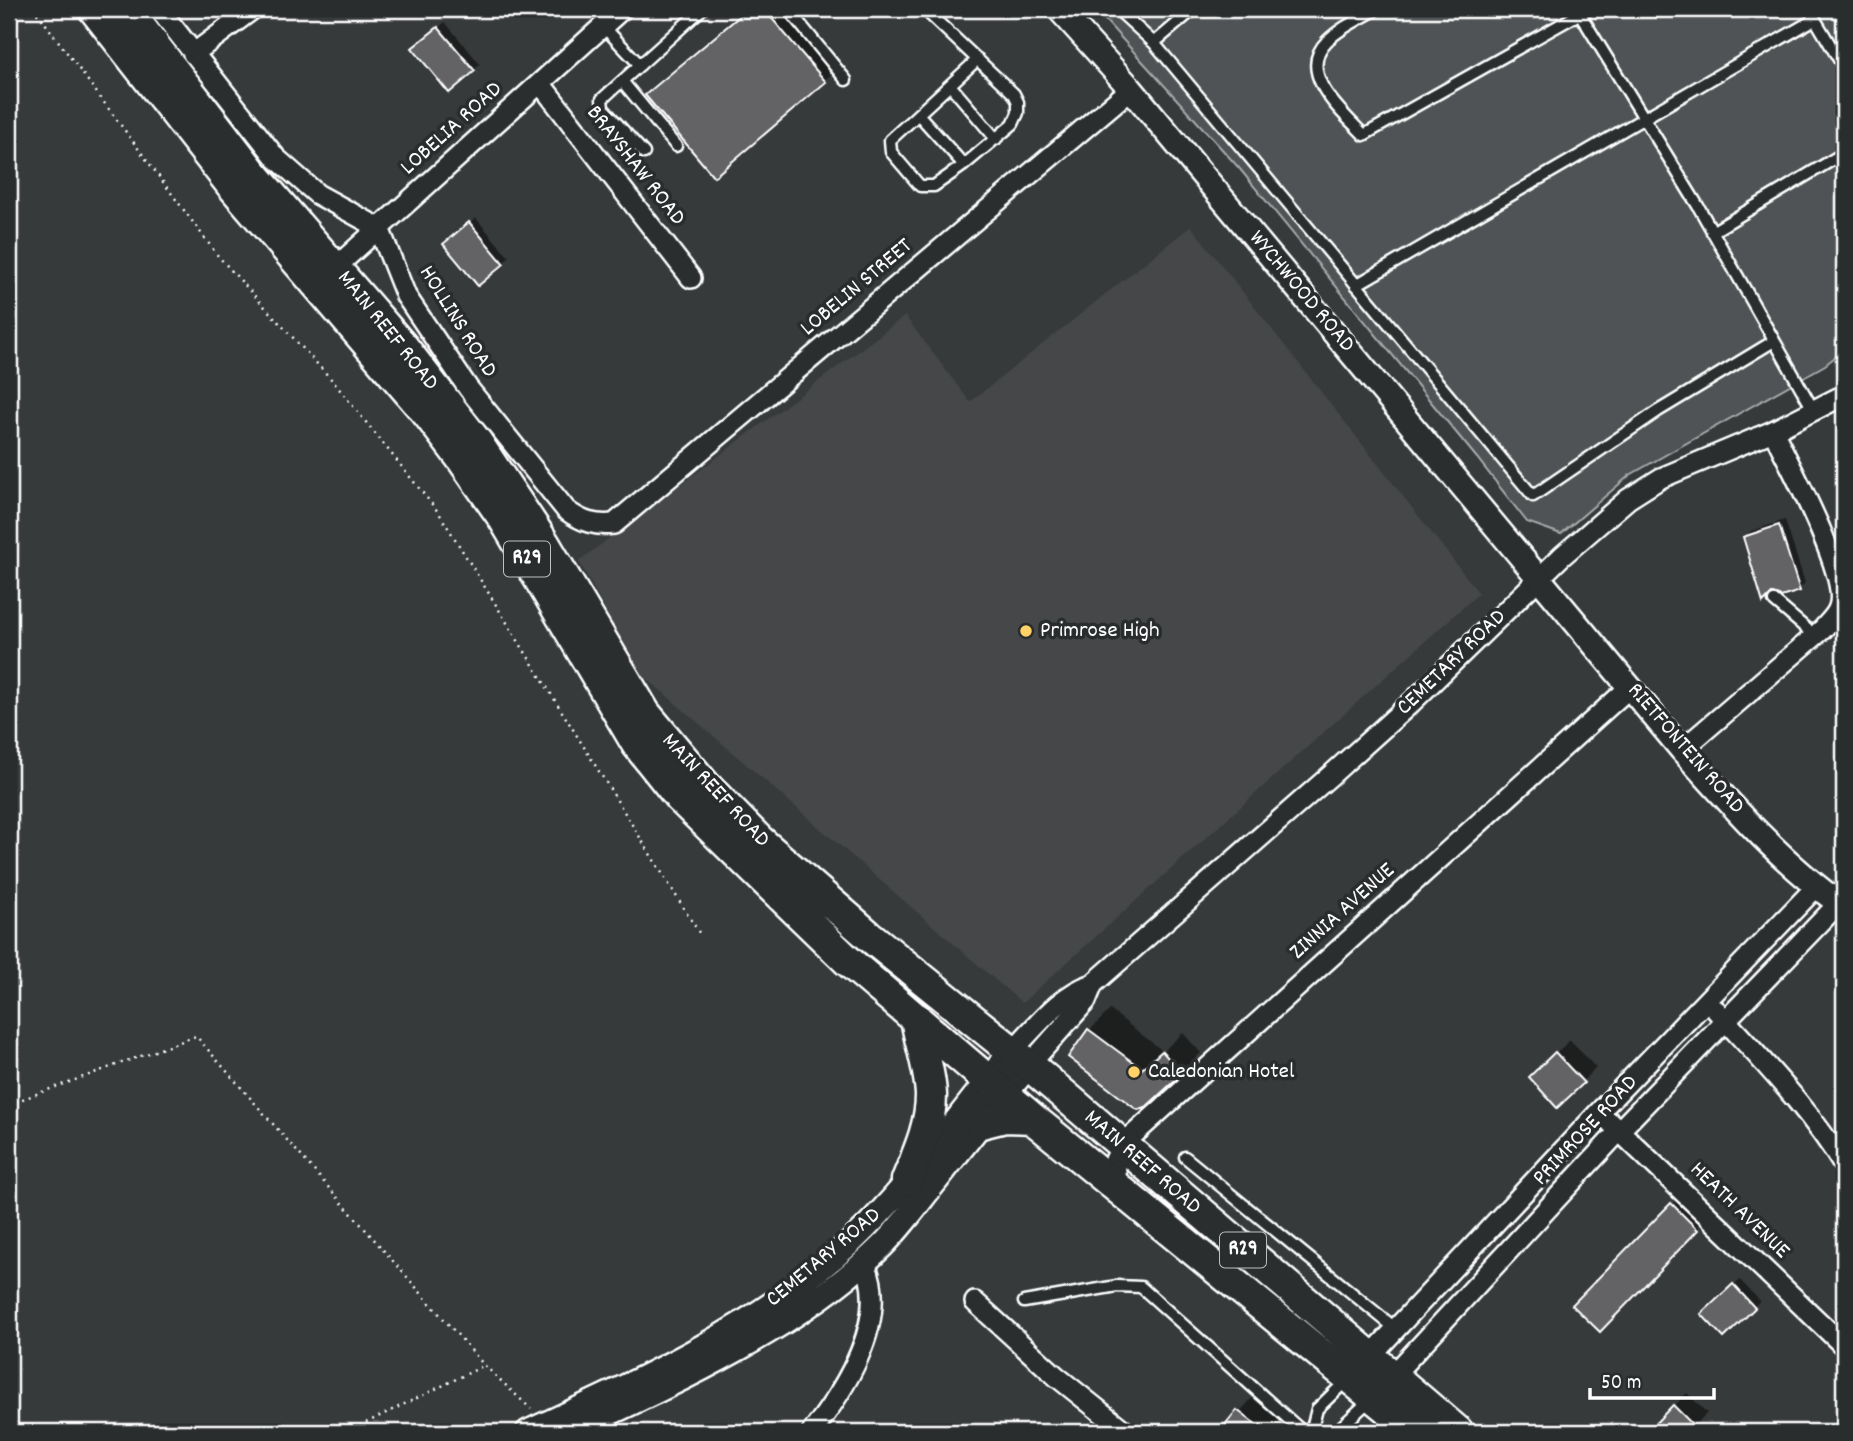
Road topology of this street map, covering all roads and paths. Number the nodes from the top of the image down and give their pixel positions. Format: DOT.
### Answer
graph roads {
  1 [pos="32,9"];
  2 [pos="94,9"];
  3 [pos="126,9"];
  4 [pos="159,9"];
  5 [pos="253,9"];
  6 [pos="622,9"];
  7 [pos="702,9"];
  8 [pos="788,9"];
  9 [pos="924,9"];
  10 [pos="1059,9"];
  11 [pos="1117,9"];
  12 [pos="1194,9"];
  13 [pos="1377,9"];
  14 [pos="1809,9"];
  15 [pos="1582,10"];
  16 [pos="1815,19"];
  17 [pos="603,26"];
  18 [pos="1154,43"];
  19 [pos="193,54"];
  20 [pos="978,60"];
  21 [pos="640,65"];
  22 [pos="1844,68"];
  23 [pos="846,80"];
  24 [pos="622,81"];
  25 [pos="540,83"];
  26 [pos="950,85"];
  27 [pos="1131,89"];
  28 [pos="918,114"];
  29 [pos="1644,119"];
  30 [pos="996,138"];
  31 [pos="676,146"];
  32 [pos="644,153"];
  33 [pos="1844,153"];
  34 [pos="964,165"];
  35 [pos="379,228"];
  36 [pos="1712,232"];
  37 [pos="325,276"];
  38 [pos="691,278"];
  39 [pos="1356,285"];
  40 [pos="1774,341"];
  41 [pos="1844,395"];
  42 [pos="1814,411"];
  43 [pos="1773,431"];
  44 [pos="614,524"];
  45 [pos="1539,579"];
  46 [pos="1842,586"];
  47 [pos="1774,601"];
  48 [pos="1815,636"];
  49 [pos="1630,687"];
  50 [pos="1682,750"];
  51 [pos="1816,887"];
  52 [pos="1842,905"];
  53 [pos="701,936"];
  54 [pos="895,957"];
  55 [pos="873,982"];
  56 [pos="1707,1000"];
  57 [pos="916,1018"];
  58 [pos="1725,1020"];
  59 [pos="1020,1058"];
  60 [pos="996,1086"];
  61 [pos="9,1104"];
  62 [pos="1599,1112"];
  63 [pos="1032,1118"];
  64 [pos="981,1124"];
  65 [pos="1620,1130"];
  66 [pos="1122,1145"];
  67 [pos="1185,1157"];
  68 [pos="1844,1166"];
  69 [pos="907,1180"];
  70 [pos="1116,1187"];
  71 [pos="864,1262"];
  72 [pos="975,1302"];
  73 [pos="1024,1302"];
  74 [pos="1420,1303"];
  75 [pos="1439,1325"];
  76 [pos="1396,1329"];
  77 [pos="1844,1346"];
  78 [pos="484,1365"];
  79 [pos="1371,1378"];
  80 [pos="569,1423"];
  81 [pos="347,1432"];
  82 [pos="528,1432"];
  83 [pos="812,1432"];
  84 [pos="1126,1432"];
  85 [pos="1303,1432"];
  86 [pos="1311,1432"];
  87 [pos="1327,1432"];
  88 [pos="1416,1432"];
  89 [pos="1458,1432"];
  1 -- 53 [label="path"];
  2 -- 37 [label="main road, MAIN REEF ROAD / R29"];
  3 -- 37 [label="main road, MAIN REEF ROAD / R29"];
  4 -- 19 [label="street"];
  5 -- 19 [label="street"];
  6 -- 17 [label="street, LOBELIA ROAD"];
  7 -- 21 [label="lane"];
  8 -- 23 [label="lane"];
  9 -- 20 [label="lane"];
  10 -- 27 [label="street, WYCHWOOD ROAD"];
  11 -- 18 [label="lane"];
  12 -- 18 [label="lane"];
  13 -- 15 [label="lane"];
  14 -- 16 [label="lane"];
  15 -- 29 [label="lane"];
  16 -- 22 [label="lane"];
  16 -- 29 [label="lane"];
  17 -- 21 [label="lane"];
  17 -- 25 [label="street, LOBELIA ROAD"];
  18 -- 39 [label="lane"];
  19 -- 35 [label="street"];
  20 -- 26 [label="lane"];
  20 -- 30 [label="lane"];
  21 -- 24 [label="lane"];
  24 -- 31 [label="lane"];
  24 -- 32 [label="lane"];
  25 -- 35 [label="street, LOBELIA ROAD"];
  25 -- 38 [label="street, BRAYSHAW ROAD"];
  26 -- 28 [label="lane"];
  26 -- 30 [label="lane"];
  27 -- 44 [label="street, LOBELIN STREET"];
  27 -- 45 [label="street, WYCHWOOD ROAD"];
  28 -- 34 [label="lane"];
  28 -- 34 [label="lane"];
  29 -- 36 [label="lane"];
  29 -- 39 [label="lane"];
  30 -- 34 [label="lane"];
  33 -- 36 [label="lane"];
  35 -- 37 [label="street, LOBELIA ROAD"];
  35 -- 44 [label="street, HOLLINS ROAD"];
  36 -- 40 [label="lane"];
  37 -- 54 [label="main road, MAIN REEF ROAD / R29"];
  37 -- 55 [label="main road, MAIN REEF ROAD / R29"];
  39 -- 40 [label="lane"];
  40 -- 42 [label="lane"];
  41 -- 42 [label="street, CEMETARY ROAD"];
  42 -- 43 [label="street, CEMETARY ROAD"];
  43 -- 45 [label="street, CEMETARY ROAD"];
  43 -- 46 [label="street"];
  45 -- 49 [label="street, RIETFONTEIN ROAD"];
  45 -- 59 [label="street, CEMETARY ROAD"];
  46 -- 48 [label="street"];
  47 -- 48 [label="lane"];
  48 -- 50 [label="street"];
  49 -- 50 [label="street, RIETFONTEIN ROAD"];
  49 -- 66 [label="street, ZINNIA AVENUE"];
  50 -- 51 [label="street, RIETFONTEIN ROAD"];
  51 -- 52 [label="street, RIETFONTEIN ROAD"];
  51 -- 56 [label="street, PRIMROSE ROAD"];
  52 -- 58 [label="street, PRIMROSE ROAD"];
  54 -- 55 [label="main road"];
  54 -- 59 [label="main road, MAIN REEF ROAD / R29"];
  55 -- 57 [label="main road, MAIN REEF ROAD / R29"];
  56 -- 58 [label="street"];
  56 -- 62 [label="street, PRIMROSE ROAD"];
  57 -- 60 [label="main road, MAIN REEF ROAD / R29"];
  57 -- 69 [label="main road"];
  58 -- 65 [label="street, PRIMROSE ROAD"];
  58 -- 68 [label="street"];
  59 -- 60 [label="street, CEMETARY ROAD"];
  59 -- 66 [label="main road, MAIN REEF ROAD / R29"];
  60 -- 63 [label="main road, MAIN REEF ROAD / R29"];
  60 -- 64 [label="street, CEMETARY ROAD"];
  60 -- 69 [label="street, CEMETARY ROAD"];
  61 -- 78 [label="path"];
  62 -- 65 [label="street, HEATH AVENUE"];
  62 -- 74 [label="street, PRIMROSE ROAD"];
  63 -- 64 [label="main road"];
  63 -- 70 [label="main road, MAIN REEF ROAD / R29"];
  64 -- 71 [label="street, CEMETARY ROAD"];
  65 -- 75 [label="street, PRIMROSE ROAD"];
  65 -- 77 [label="street, HEATH AVENUE"];
  66 -- 70 [label="street"];
  66 -- 79 [label="main road, MAIN REEF ROAD / R29"];
  67 -- 76 [label="lane"];
  69 -- 80 [label="street, CEMETARY ROAD"];
  70 -- 79 [label="main road, MAIN REEF ROAD / R29"];
  71 -- 80 [label="street, CEMETARY ROAD"];
  71 -- 83 [label="street"];
  72 -- 84 [label="street"];
  73 -- 85 [label="lane"];
  74 -- 75 [label="street"];
  74 -- 76 [label="street, PRIMROSE ROAD"];
  75 -- 79 [label="street, PRIMROSE ROAD"];
  76 -- 79 [label="street, PRIMROSE ROAD"];
  78 -- 80 [label="path"];
  78 -- 81 [label="path"];
  79 -- 86 [label="lane"];
  79 -- 87 [label="lane"];
  79 -- 88 [label="main road, MAIN REEF ROAD / R29"];
  79 -- 89 [label="main road, MAIN REEF ROAD / R29"];
  80 -- 82 [label="street, CEMETARY ROAD"];
}
